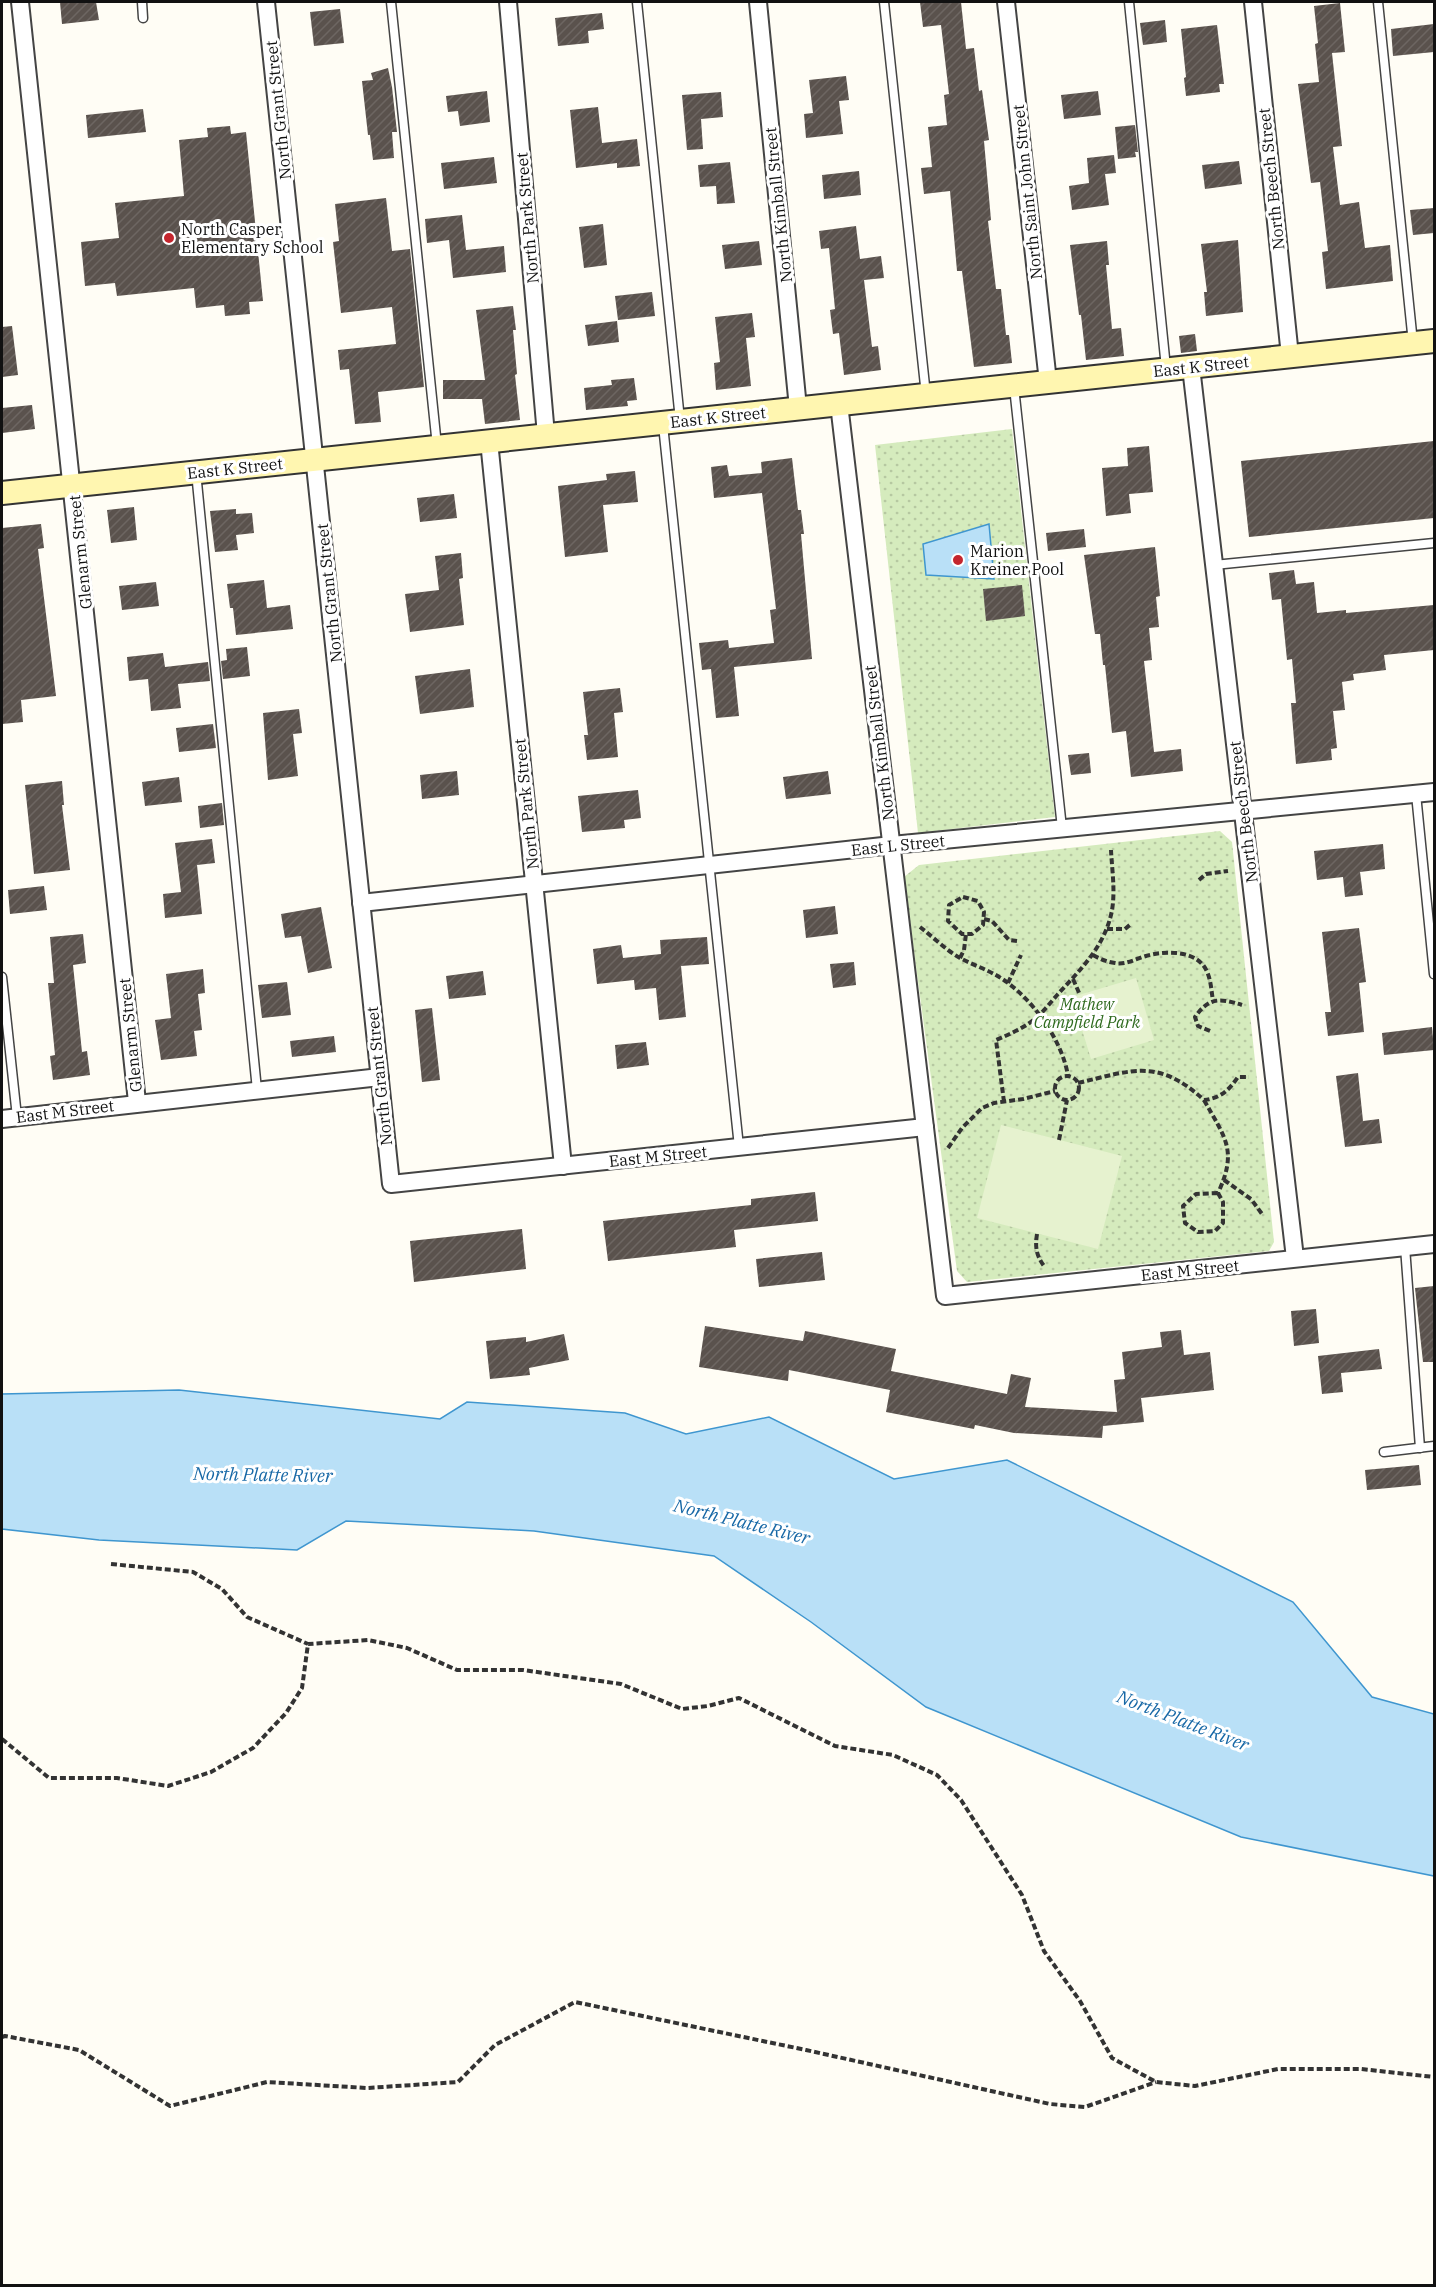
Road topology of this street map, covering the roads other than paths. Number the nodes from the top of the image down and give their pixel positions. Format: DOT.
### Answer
graph roads {
  1 [pos="20,2"];
  2 [pos="142,2"];
  3 [pos="266,2"];
  4 [pos="392,2"];
  5 [pos="508,2"];
  6 [pos="637,2"];
  7 [pos="758,2"];
  8 [pos="885,2"];
  9 [pos="1006,2"];
  10 [pos="1129,2"];
  11 [pos="1253,2"];
  12 [pos="1378,2"];
  13 [pos="143,18"];
  14 [pos="1424,342"];
  15 [pos="1290,356"];
  16 [pos="1191,367"];
  17 [pos="1166,369"];
  18 [pos="1048,382"];
  19 [pos="1014,386"];
  20 [pos="927,395"];
  21 [pos="839,404"];
  22 [pos="798,408"];
  23 [pos="672,422"];
  24 [pos="546,435"];
  25 [pos="489,441"];
  26 [pos="437,447"];
  27 [pos="315,459"];
  28 [pos="196,472"];
  29 [pos="73,485"];
  30 [pos="2,493"];
  31 [pos="1434,543"];
  32 [pos="1214,565"];
  33 [pos="1434,792"];
  34 [pos="1416,794"];
  35 [pos="1243,810"];
  36 [pos="1062,828"];
  37 [pos="892,845"];
  38 [pos="710,865"];
  39 [pos="534,883"];
  40 [pos="361,903"];
  41 [pos="1434,974"];
  42 [pos="2,977"];
  43 [pos="380,1077"];
  44 [pos="257,1090"];
  45 [pos="137,1102"];
  46 [pos="9,1118"];
  47 [pos="925,1127"];
  48 [pos="739,1147"];
  49 [pos="563,1166"];
  50 [pos="391,1184"];
  51 [pos="1434,1244"];
  52 [pos="1405,1247"];
  53 [pos="1295,1258"];
  54 [pos="945,1296"];
  55 [pos="1434,1446"];
  56 [pos="1420,1448"];
  57 [pos="1384,1452"];
  1 -- 29 [label="street, Glenarm Street"];
  2 -- 13 [label="lane"];
  3 -- 27 [label="street, North Grant Street"];
  4 -- 26 [label="lane"];
  5 -- 24 [label="street, North Park Street"];
  6 -- 23 [label="lane"];
  7 -- 22 [label="street, North Kimball Street"];
  8 -- 20 [label="lane"];
  9 -- 18 [label="street, North Saint John Street"];
  10 -- 17 [label="lane"];
  11 -- 15 [label="street, North Beech Street"];
  12 -- 14 [label="lane"];
  14 -- 15 [label="street, East K Street"];
  15 -- 16 [label="street, East K Street"];
  16 -- 17 [label="street, East K Street"];
  16 -- 32 [label="street, North Beech Street"];
  17 -- 18 [label="street, East K Street"];
  18 -- 19 [label="street, East K Street"];
  19 -- 20 [label="street, East K Street"];
  19 -- 36 [label="lane"];
  20 -- 21 [label="street, East K Street"];
  21 -- 22 [label="street, East K Street"];
  21 -- 37 [label="street, North Kimball Street"];
  22 -- 23 [label="street, East K Street"];
  23 -- 24 [label="street, East K Street"];
  23 -- 38 [label="lane"];
  24 -- 25 [label="street, East K Street"];
  25 -- 26 [label="street, East K Street"];
  25 -- 39 [label="street, North Park Street"];
  26 -- 27 [label="street, East K Street"];
  27 -- 28 [label="street, East K Street"];
  27 -- 40 [label="street, North Grant Street"];
  28 -- 29 [label="street, East K Street"];
  28 -- 44 [label="lane"];
  29 -- 30 [label="street, East K Street"];
  29 -- 45 [label="street, Glenarm Street"];
  31 -- 32 [label="lane"];
  32 -- 35 [label="street, North Beech Street"];
  33 -- 34 [label="street, East L Street"];
  34 -- 35 [label="street, East L Street"];
  34 -- 41 [label="lane"];
  35 -- 36 [label="street, East L Street"];
  35 -- 53 [label="street, North Beech Street"];
  36 -- 37 [label="street, East L Street"];
  37 -- 38 [label="street, East L Street"];
  37 -- 47 [label="street, North Kimball Street"];
  38 -- 39 [label="street, East L Street"];
  38 -- 48 [label="lane"];
  39 -- 40 [label="street, East L Street"];
  39 -- 49 [label="street, North Park Street"];
  40 -- 43 [label="street, North Grant Street"];
  42 -- 46 [label="lane"];
  43 -- 44 [label="street, East M Street"];
  43 -- 50 [label="street, North Grant Street"];
  44 -- 45 [label="street, East M Street"];
  45 -- 46 [label="street, East M Street"];
  47 -- 48 [label="street, East M Street"];
  47 -- 54 [label="street, North Kimball Street"];
  48 -- 49 [label="street, East M Street"];
  49 -- 50 [label="street, East M Street"];
  51 -- 52 [label="street, East M Street"];
  52 -- 53 [label="street, East M Street"];
  52 -- 56 [label="lane"];
  53 -- 54 [label="street, East M Street"];
  55 -- 56 [label="lane"];
  56 -- 57 [label="lane"];
}
